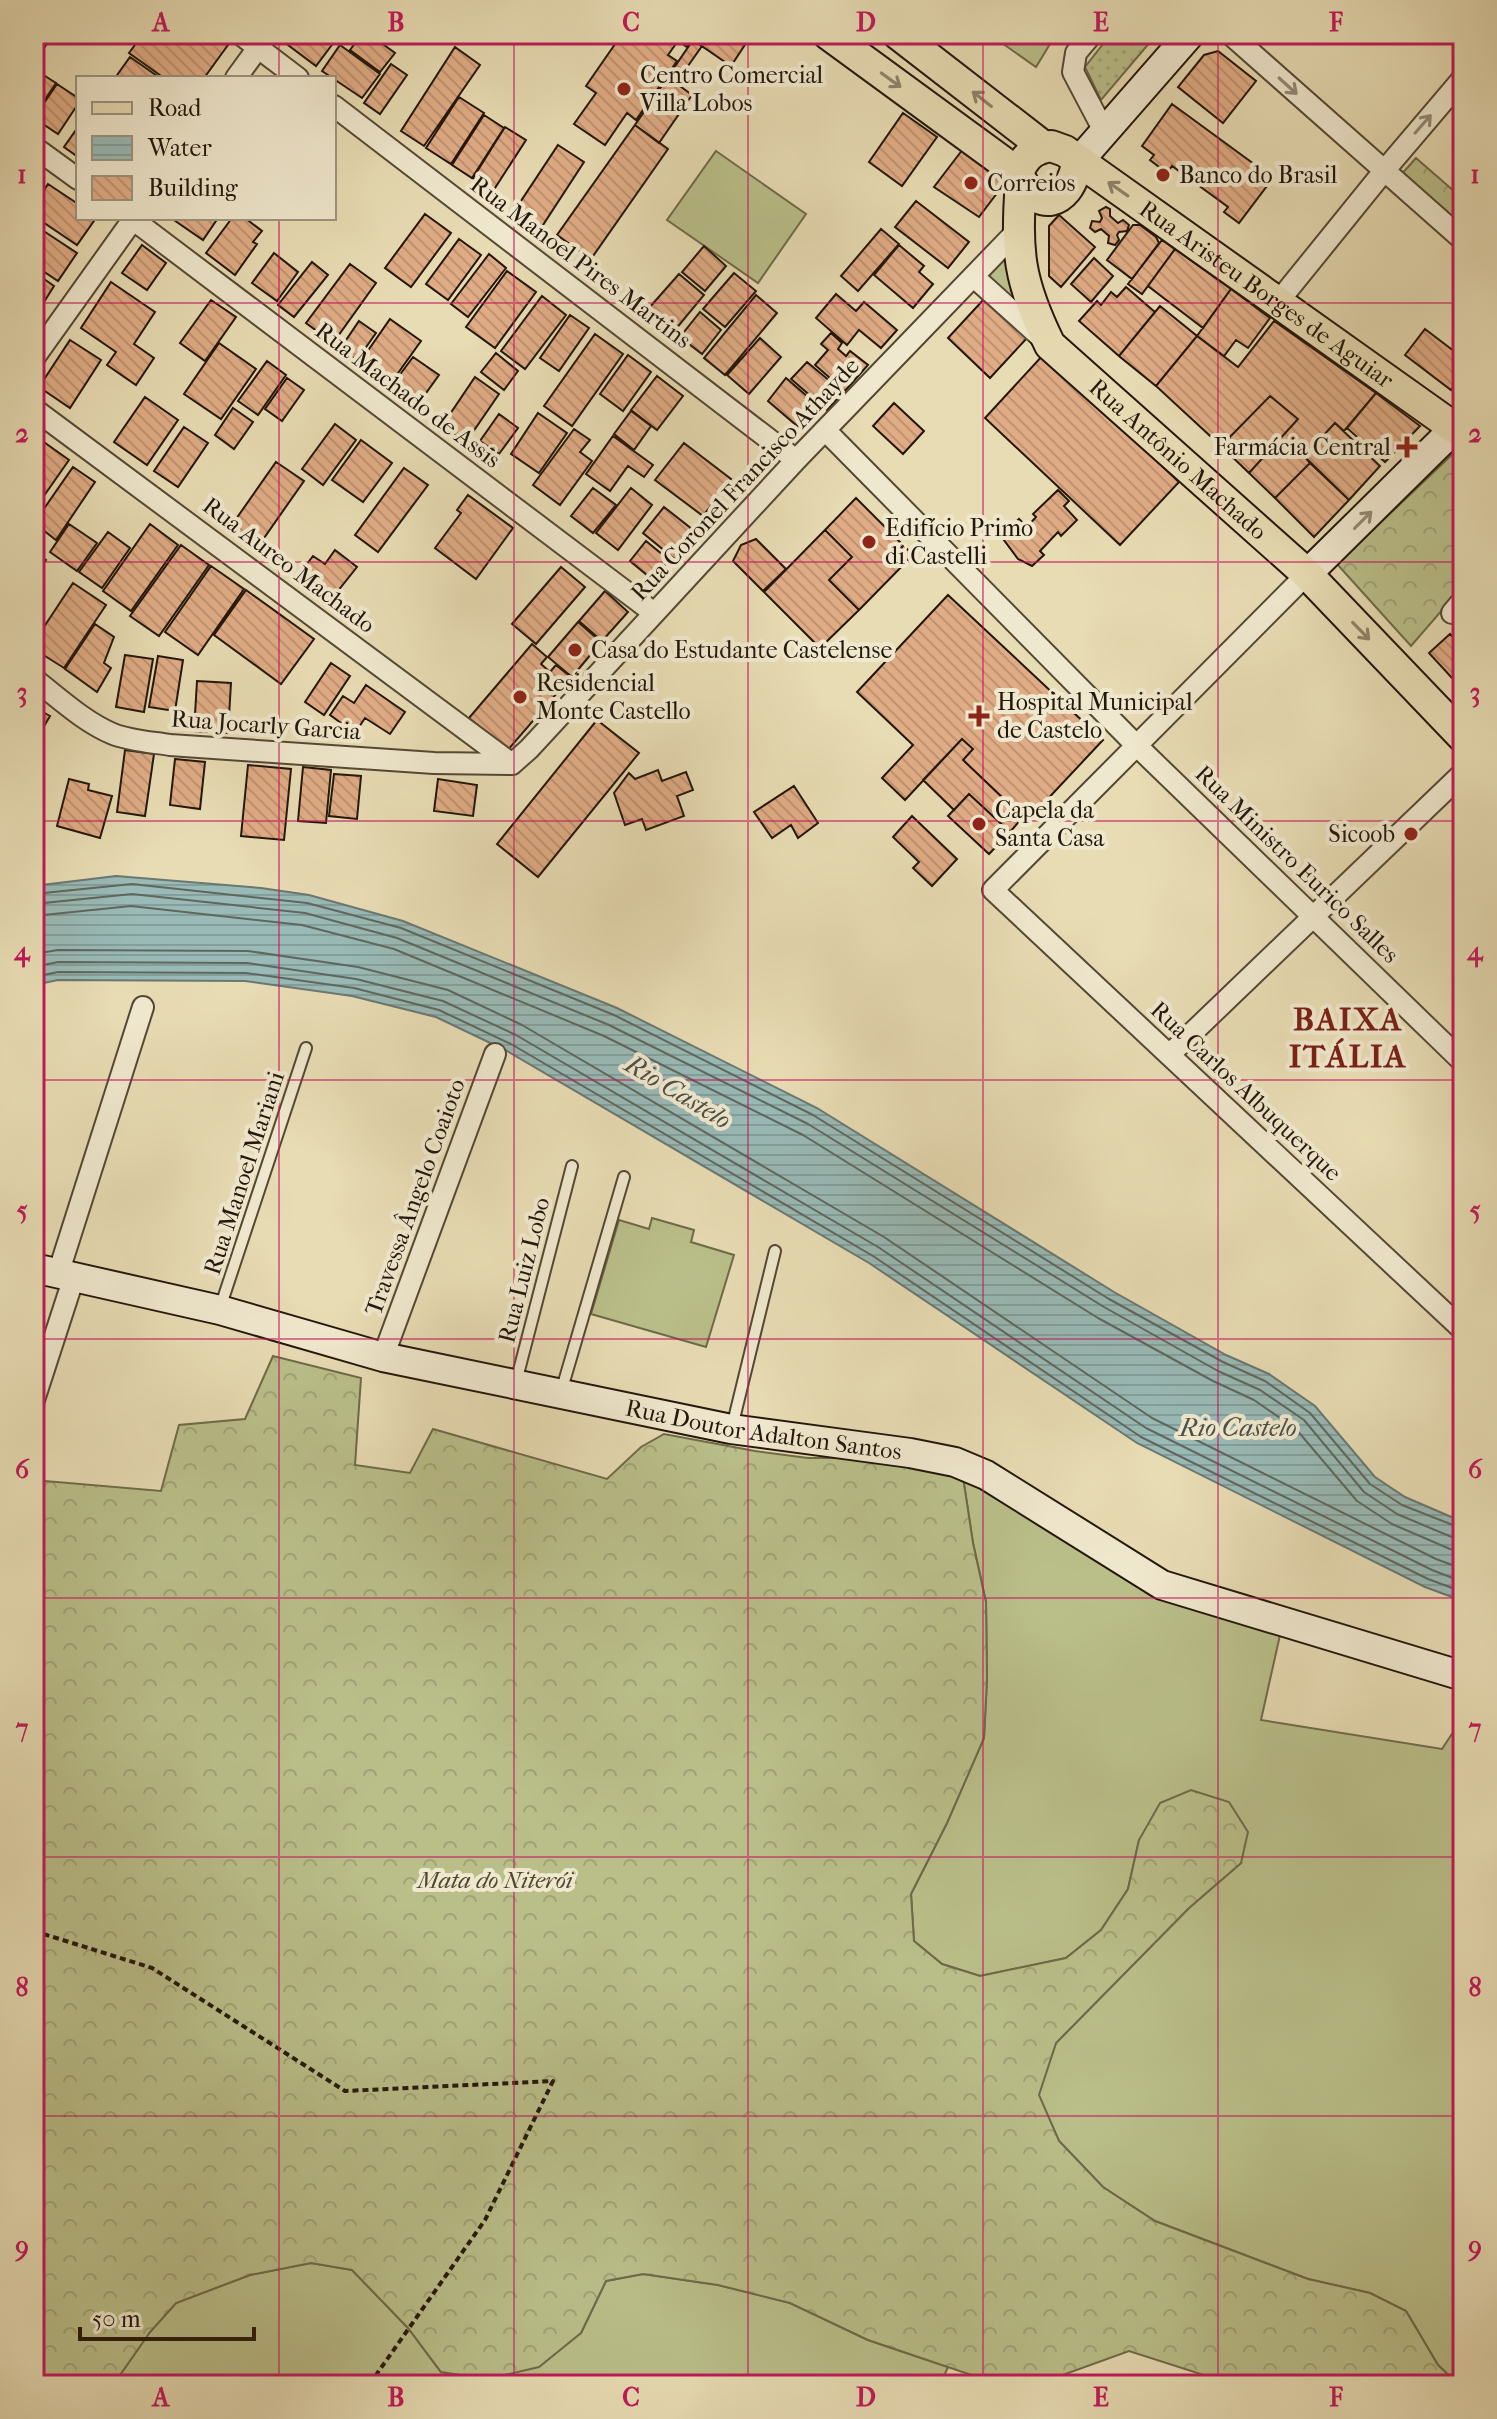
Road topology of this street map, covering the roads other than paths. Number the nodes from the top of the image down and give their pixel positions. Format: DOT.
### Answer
graph roads {
  1 [pos="240,34"];
  2 [pos="898,34"];
  3 [pos="1092,34"];
  4 [pos="1190,34"];
  5 [pos="1230,34"];
  6 [pos="837,37"];
  7 [pos="263,41"];
  8 [pos="237,76"];
  9 [pos="296,76"];
  10 [pos="1463,78"];
  11 [pos="336,108"];
  12 [pos="1104,131"];
  13 [pos="34,147"];
  14 [pos="1044,147"];
  15 [pos="1079,161"];
  16 [pos="1384,171"];
  17 [pos="1020,177"];
  18 [pos="76,178"];
  19 [pos="132,220"];
  20 [pos="134,220"];
  21 [pos="1017,231"];
  22 [pos="1463,240"];
  23 [pos="974,277"];
  24 [pos="1278,302"];
  25 [pos="1050,345"];
  26 [pos="34,358"];
  27 [pos="34,409"];
  28 [pos="1460,428"];
  29 [pos="825,430"];
  30 [pos="796,460"];
  31 [pos="1307,574"];
  32 [pos="654,613"];
  33 [pos="34,679"];
  34 [pos="1463,737"];
  35 [pos="1136,745"];
  36 [pos="512,764"];
  37 [pos="1463,773"];
  38 [pos="1312,916"];
  39 [pos="143,1007"];
  40 [pos="306,1048"];
  41 [pos="495,1054"];
  42 [pos="1169,1055"];
  43 [pos="1463,1062"];
  44 [pos="572,1166"];
  45 [pos="624,1177"];
  46 [pos="775,1251"];
  47 [pos="55,1273"];
  48 [pos="220,1310"];
  49 [pos="1463,1330"];
  50 [pos="383,1357"];
  51 [pos="516,1384"];
  52 [pos="561,1394"];
  53 [pos="34,1400"];
  54 [pos="731,1429"];
  55 [pos="1463,1676"];
  1 -- 7 [label="street"];
  14 -- 2 [label="main road, one-way"];
  3 -- 12 [label="street"];
  4 -- 12 [label="main road"];
  5 -- 16 [label="street, one-way"];
  6 -- 17 [label="main road, one-way"];
  7 -- 8 [label="street"];
  7 -- 9 [label="street"];
  16 -- 10 [label="street, one-way"];
  11 -- 30 [label="street, Rua Manoel Pires Martins"];
  12 -- 15 [label="main road"];
  13 -- 18 [label="street"];
  14 -- 15 [label="main road"];
  14 -- 17 [label="main road"];
  15 -- 17 [label="main road"];
  24 -- 15 [label="main road, Rua Aristeu Borges de Aguiar, one-way"];
  16 -- 22 [label="street"];
  16 -- 24 [label="street"];
  17 -- 21 [label="main road, Rua Antônio Machado"];
  19 -- 26 [label="street"];
  20 -- 32 [label="street, Rua Machado de Assis"];
  21 -- 23 [label="street, Rua Coronel Francisco Athayde"];
  21 -- 25 [label="main road, Rua Antônio Machado"];
  23 -- 25 [label="street, Rua Antônio Machado"];
  23 -- 29 [label="street, Rua Coronel Francisco Athayde"];
  24 -- 28 [label="main road, Rua Aristeu Borges de Aguiar"];
  25 -- 31 [label="main road, Rua Antônio Machado"];
  27 -- 36 [label="street, Rua Aureo Machado"];
  31 -- 28 [label="main road, one-way"];
  29 -- 30 [label="street, Rua Coronel Francisco Athayde"];
  29 -- 35 [label="street, Rua Ministro Eurico Salles"];
  30 -- 32 [label="street, Rua Coronel Francisco Athayde"];
  31 -- 34 [label="main road, Rua Antônio Machado, one-way"];
  31 -- 35 [label="street"];
  32 -- 36 [label="street, Rua Coronel Francisco Athayde"];
  33 -- 36 [label="street, Rua Jocarly Garcia"];
  35 -- 38 [label="street, Rua Ministro Eurico Salles"];
  35 -- 42 [label="street, Rua Carlos Albuquerque"];
  37 -- 38 [label="street"];
  38 -- 42 [label="street"];
  38 -- 43 [label="street, Rua Ministro Eurico Salles"];
  39 -- 47 [label="street"];
  40 -- 48 [label="lane, Rua Manoel Mariani"];
  41 -- 50 [label="street, Travessa Ângelo Coaioto"];
  42 -- 49 [label="street, Rua Carlos Albuquerque"];
  44 -- 51 [label="lane, Rua Luiz Lobo"];
  45 -- 52 [label="lane"];
  46 -- 54 [label="lane"];
  47 -- 48 [label="main road, Rua Doutor Adalton Santos"];
  47 -- 53 [label="street"];
  48 -- 50 [label="main road, Rua Doutor Adalton Santos"];
  50 -- 51 [label="main road, Rua Doutor Adalton Santos"];
  51 -- 52 [label="main road, Rua Doutor Adalton Santos"];
  52 -- 54 [label="main road, Rua Doutor Adalton Santos"];
  54 -- 55 [label="main road, Rua Doutor Adalton Santos"];
}
